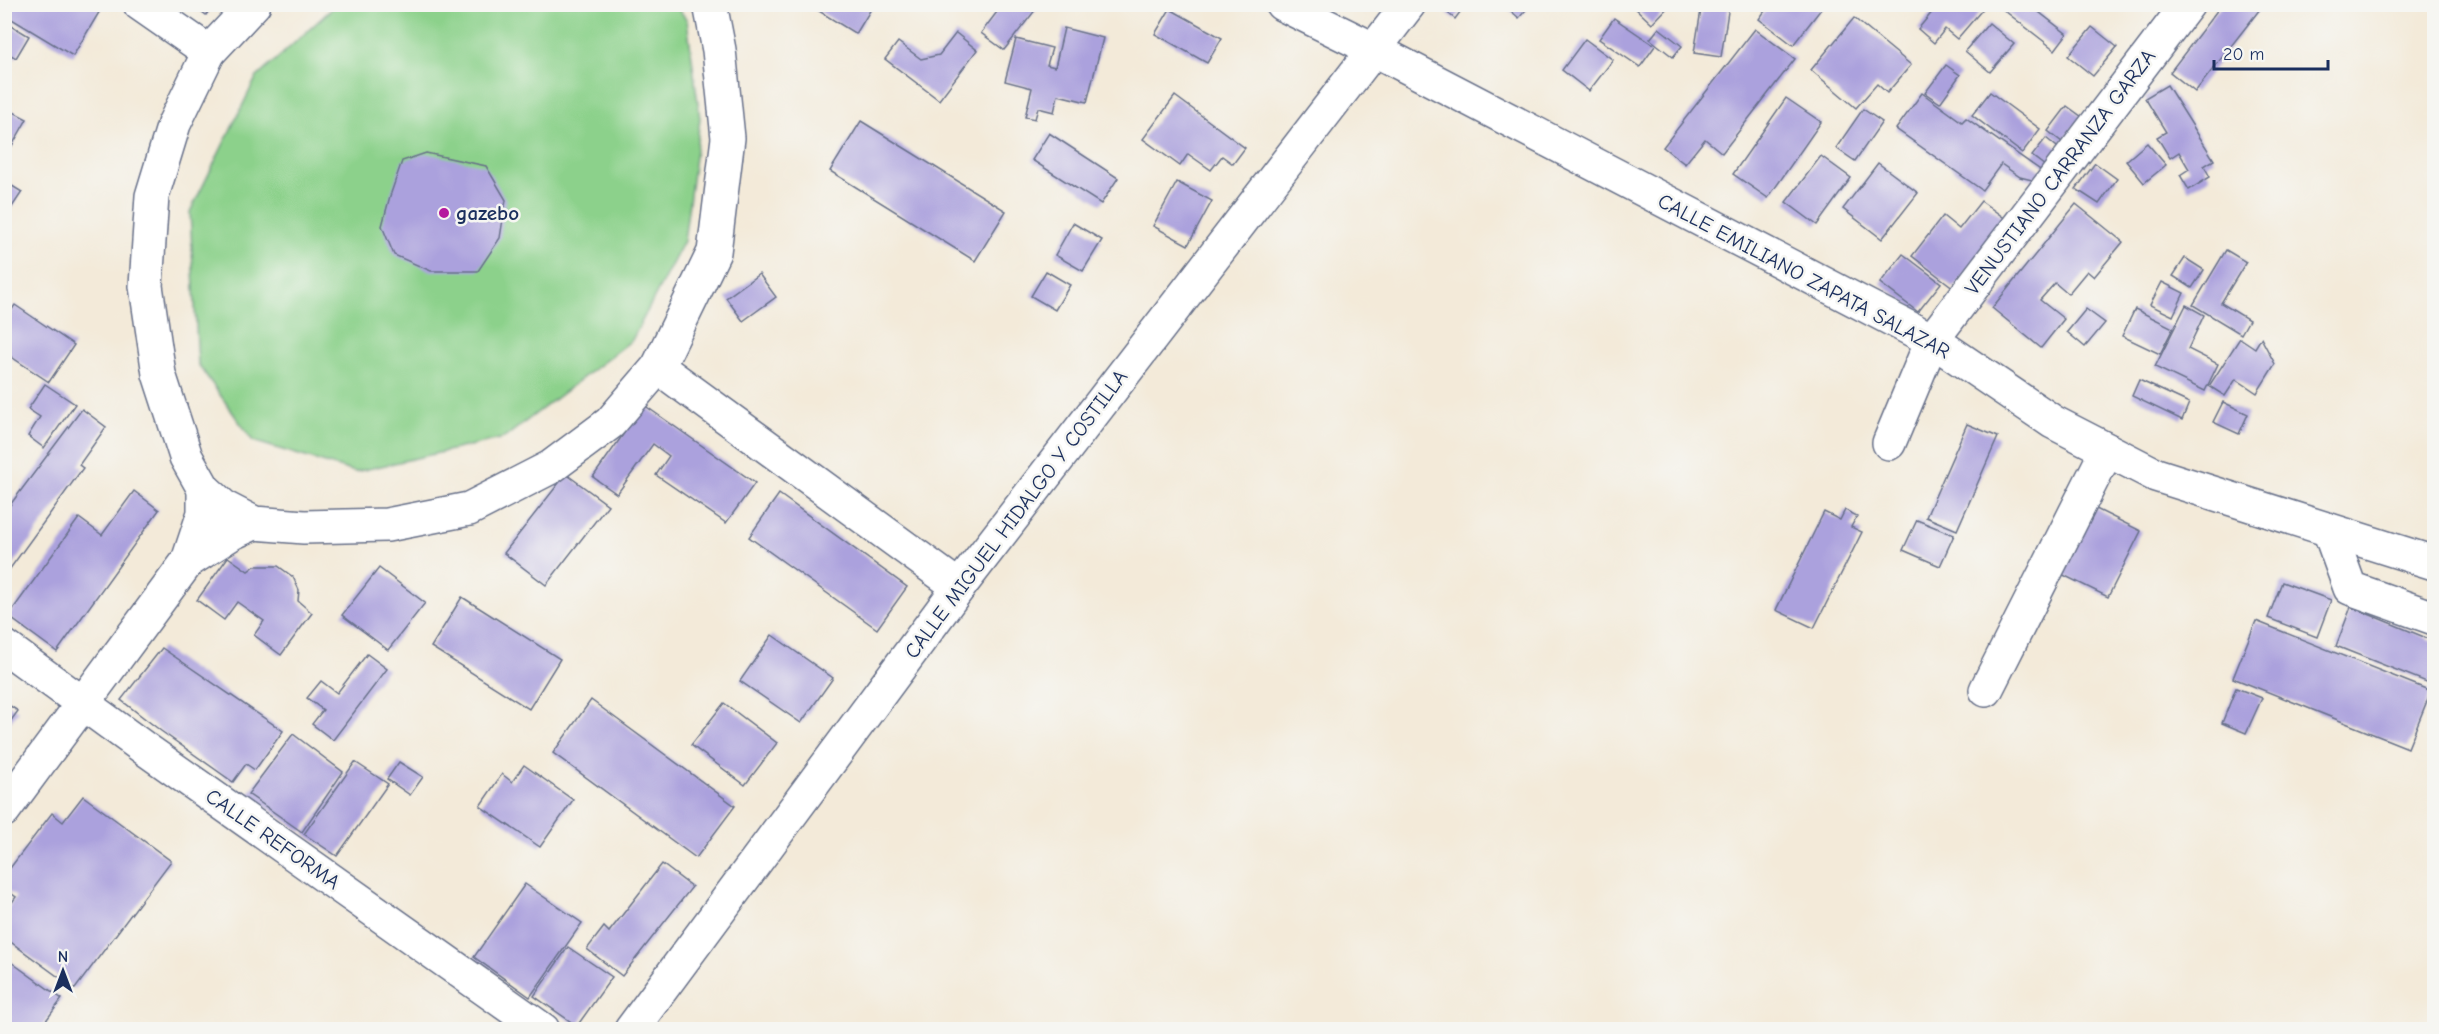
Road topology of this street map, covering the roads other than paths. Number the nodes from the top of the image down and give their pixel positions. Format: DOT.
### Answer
graph roads {
  1 [pos="140,4"];
  2 [pos="254,4"];
  3 [pos="710,4"];
  4 [pos="1282,4"];
  5 [pos="1409,4"];
  6 [pos="2188,4"];
  7 [pos="1375,50"];
  8 [pos="209,52"];
  9 [pos="1932,340"];
  10 [pos="658,367"];
  11 [pos="1889,442"];
  12 [pos="2107,450"];
  13 [pos="204,489"];
  14 [pos="254,523"];
  15 [pos="2329,530"];
  16 [pos="188,561"];
  17 [pos="2434,563"];
  18 [pos="959,587"];
  19 [pos="2434,618"];
  20 [pos="4,646"];
  21 [pos="1986,690"];
  22 [pos="84,702"];
  23 [pos="4,810"];
  24 [pos="543,1029"];
  25 [pos="631,1029"];
  1 -- 8 [label="street"];
  2 -- 8 [label="street"];
  3 -- 10 [label="street"];
  4 -- 7 [label="street, CALLE EMILIANO ZAPATA SALAZAR"];
  5 -- 7 [label="street, CALLE MIGUEL HIDALGO Y COSTILLA"];
  6 -- 9 [label="street, VENUSTIANO CARRANZA GARZA"];
  7 -- 9 [label="street, CALLE EMILIANO ZAPATA SALAZAR"];
  7 -- 18 [label="street, CALLE MIGUEL HIDALGO Y COSTILLA"];
  8 -- 13 [label="street"];
  9 -- 11 [label="street, VENUSTIANO CARRANZA GARZA"];
  9 -- 12 [label="street, CALLE EMILIANO ZAPATA SALAZAR"];
  10 -- 14 [label="street"];
  10 -- 18 [label="street"];
  12 -- 15 [label="street, CALLE EMILIANO ZAPATA SALAZAR"];
  12 -- 21 [label="street"];
  13 -- 14 [label="street"];
  13 -- 16 [label="street"];
  14 -- 16 [label="street"];
  15 -- 17 [label="street, CALLE EMILIANO ZAPATA SALAZAR"];
  15 -- 19 [label="street"];
  16 -- 22 [label="street"];
  18 -- 25 [label="street, CALLE MIGUEL HIDALGO Y COSTILLA"];
  20 -- 22 [label="street, CALLE REFORMA"];
  22 -- 23 [label="street"];
  22 -- 24 [label="street, CALLE REFORMA"];
}
